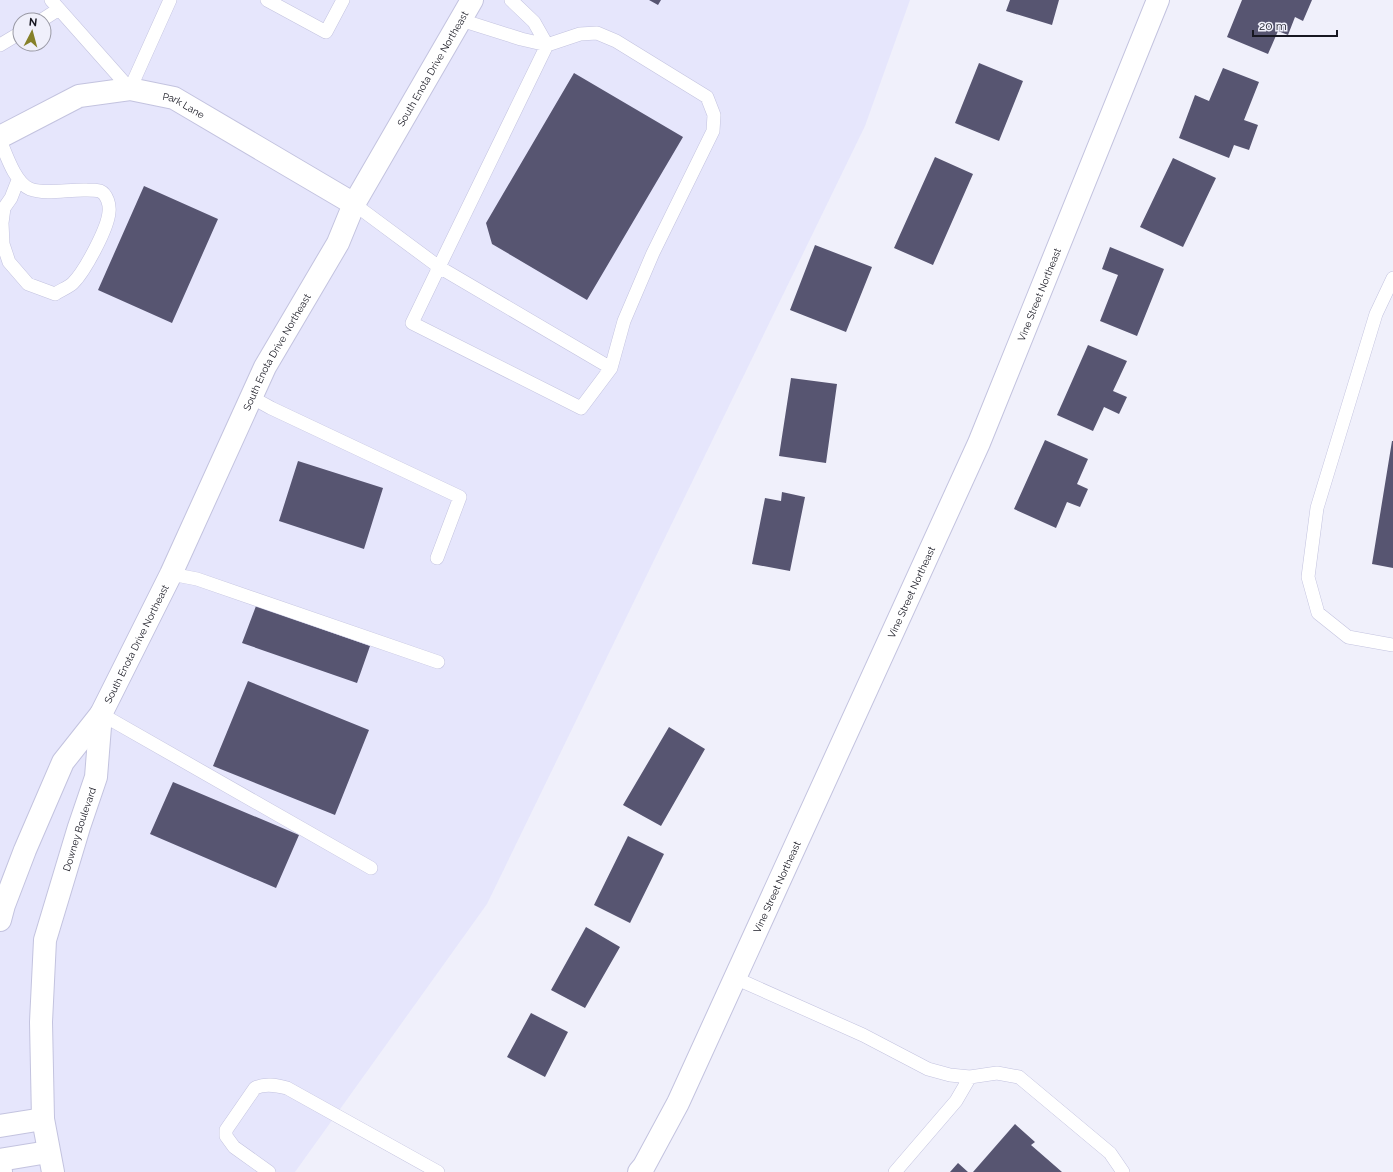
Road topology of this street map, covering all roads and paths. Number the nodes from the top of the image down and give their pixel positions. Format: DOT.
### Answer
graph roads {
  1 [pos="170,0"];
  2 [pos="266,0"];
  3 [pos="344,0"];
  4 [pos="472,0"];
  5 [pos="511,0"];
  6 [pos="1158,0"];
  7 [pos="55,5"];
  8 [pos="461,20"];
  9 [pos="12,38"];
  10 [pos="547,44"];
  11 [pos="0,45"];
  12 [pos="130,89"];
  13 [pos="0,137"];
  14 [pos="0,140"];
  15 [pos="18,180"];
  16 [pos="354,204"];
  17 [pos="439,267"];
  18 [pos="1393,278"];
  19 [pos="611,368"];
  20 [pos="251,397"];
  21 [pos="438,558"];
  22 [pos="171,574"];
  23 [pos="1393,645"];
  24 [pos="438,662"];
  25 [pos="102,714"];
  26 [pos="371,868"];
  27 [pos="1,912"];
  28 [pos="735,978"];
  29 [pos="970,1077"];
  30 [pos="43,1119"];
  31 [pos="0,1126"];
  32 [pos="0,1160"];
  33 [pos="51,1162"];
  34 [pos="0,1165"];
  35 [pos="1,1172"];
  36 [pos="269,1172"];
  37 [pos="438,1172"];
  38 [pos="639,1172"];
  39 [pos="895,1172"];
  40 [pos="1123,1172"];
  1 -- 12 [label="lane"];
  2 -- 3 [label="lane"];
  4 -- 8 [label="street, South Enota Drive Northeast"];
  5 -- 10 [label="lane"];
  6 -- 28 [label="street, Vine Street Northeast"];
  7 -- 12 [label="lane"];
  8 -- 10 [label="lane"];
  8 -- 16 [label="street, South Enota Drive Northeast"];
  9 -- 11 [label="lane"];
  10 -- 17 [label="lane"];
  10 -- 19 [label="lane"];
  12 -- 13 [label="street, Park Lane"];
  12 -- 16 [label="street, Park Lane"];
  14 -- 15 [label="lane"];
  15 -- 15 [label="lane"];
  16 -- 17 [label="lane"];
  16 -- 20 [label="street, South Enota Drive Northeast"];
  17 -- 19 [label="lane"];
  17 -- 19 [label="lane"];
  18 -- 23 [label="lane"];
  20 -- 21 [label="lane"];
  20 -- 22 [label="street, South Enota Drive Northeast"];
  22 -- 24 [label="lane"];
  22 -- 25 [label="street, South Enota Drive Northeast"];
  25 -- 26 [label="lane"];
  25 -- 27 [label="street"];
  25 -- 30 [label="street, Downey Boulevard"];
  28 -- 29 [label="lane"];
  28 -- 38 [label="street, Vine Street Northeast"];
  29 -- 39 [label="lane"];
  29 -- 40 [label="lane"];
  30 -- 31 [label="street"];
  30 -- 33 [label="street, Downey Boulevard"];
  32 -- 33 [label="street"];
  34 -- 35 [label="street"];
  36 -- 37 [label="lane"];
}
